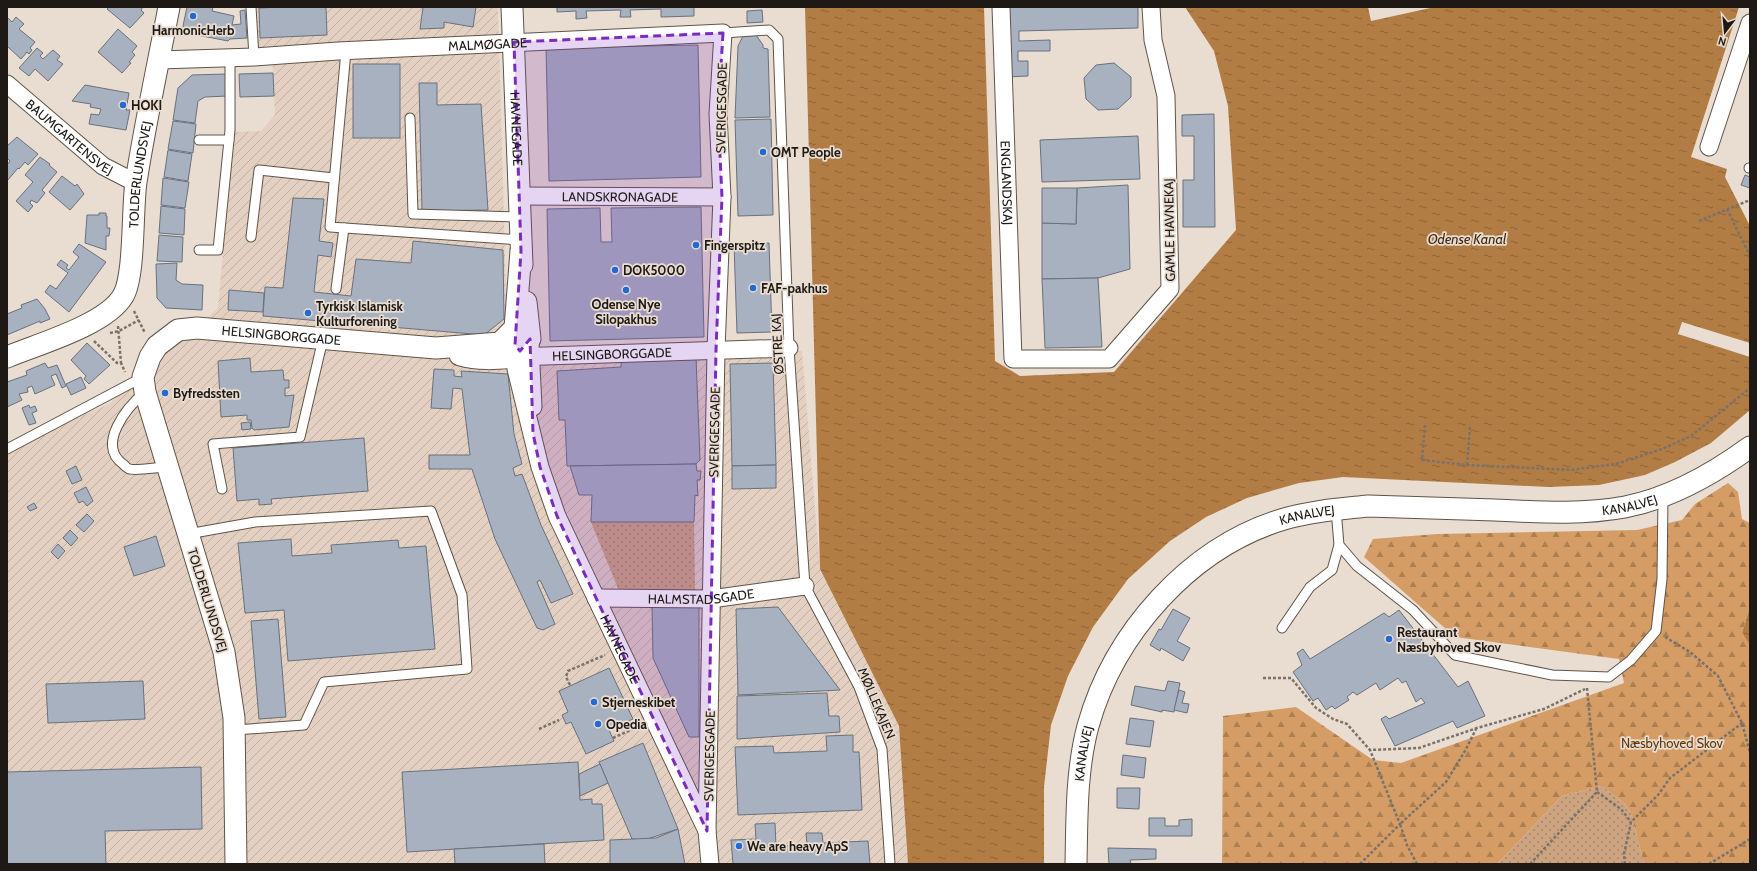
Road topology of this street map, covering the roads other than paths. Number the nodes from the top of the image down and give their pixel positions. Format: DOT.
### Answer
graph roads {
  1 [pos="169,7"];
  2 [pos="251,7"];
  3 [pos="512,7"];
  4 [pos="1001,7"];
  5 [pos="1151,7"];
  6 [pos="1750,23"];
  7 [pos="722,33"];
  8 [pos="514,42"];
  9 [pos="346,51"];
  10 [pos="254,57"];
  11 [pos="230,58"];
  12 [pos="159,60"];
  13 [pos="7,84"];
  14 [pos="410,118"];
  15 [pos="199,140"];
  16 [pos="229,140"];
  17 [pos="1709,147"];
  18 [pos="334,178"];
  19 [pos="136,183"];
  20 [pos="519,196"];
  21 [pos="722,197"];
  22 [pos="520,217"];
  23 [pos="344,228"];
  24 [pos="251,237"];
  25 [pos="521,246"];
  26 [pos="199,250"];
  27 [pos="336,289"];
  28 [pos="323,338"];
  29 [pos="789,348"];
  30 [pos="521,349"];
  31 [pos="716,350"];
  32 [pos="7,357"];
  33 [pos="1013,358"];
  34 [pos="134,378"];
  35 [pos="1750,447"];
  36 [pos="7,449"];
  37 [pos="167,467"];
  38 [pos="222,489"];
  39 [pos="1663,496"];
  40 [pos="1336,509"];
  41 [pos="188,534"];
  42 [pos="1339,545"];
  43 [pos="805,586"];
  44 [pos="596,598"];
  45 [pos="711,599"];
  46 [pos="1282,628"];
  47 [pos="234,730"];
  48 [pos="707,831"];
  49 [pos="236,864"];
  50 [pos="710,864"];
  51 [pos="890,864"];
  52 [pos="1076,864"];
  1 -- 12 [label="street, TOLDERLUNDSVEJ"];
  2 -- 10 [label="lane"];
  3 -- 8 [label="street, HAVNEGADE"];
  4 -- 33 [label="street, ENGLANDSKAJ"];
  5 -- 33 [label="street, GAMLE HAVNEKAJ"];
  6 -- 17 [label="street"];
  7 -- 8 [label="street, MALMØGADE"];
  7 -- 21 [label="street, SVERIGESGADE"];
  7 -- 29 [label="lane, ØSTRE KAJ"];
  8 -- 9 [label="street, MALMØGADE"];
  8 -- 20 [label="street, HAVNEGADE"];
  9 -- 10 [label="street, MALMØGADE"];
  9 -- 18 [label="lane"];
  10 -- 11 [label="street, MALMØGADE"];
  11 -- 12 [label="street, MALMØGADE"];
  11 -- 16 [label="lane"];
  12 -- 19 [label="street, TOLDERLUNDSVEJ"];
  13 -- 19 [label="street, BAUMGARTENSVEJ"];
  14 -- 22 [label="lane"];
  15 -- 16 [label="lane"];
  16 -- 26 [label="lane"];
  18 -- 23 [label="lane"];
  18 -- 24 [label="lane"];
  19 -- 32 [label="street, TOLDERLUNDSVEJ"];
  20 -- 21 [label="street, LANDSKRONAGADE"];
  20 -- 22 [label="street, HAVNEGADE"];
  21 -- 31 [label="street, SVERIGESGADE"];
  22 -- 25 [label="street, HAVNEGADE"];
  23 -- 25 [label="lane"];
  23 -- 27 [label="lane"];
  25 -- 30 [label="street, HAVNEGADE"];
  28 -- 30 [label="street, HELSINGBORGGADE"];
  28 -- 34 [label="street, HELSINGBORGGADE"];
  28 -- 38 [label="lane"];
  29 -- 31 [label="street, HELSINGBORGGADE"];
  29 -- 43 [label="lane, ØSTRE KAJ"];
  30 -- 31 [label="street, HELSINGBORGGADE"];
  30 -- 44 [label="street, HAVNEGADE"];
  31 -- 45 [label="street, SVERIGESGADE"];
  34 -- 36 [label="lane"];
  34 -- 37 [label="street, TOLDERLUNDSVEJ"];
  34 -- 37 [label="lane"];
  35 -- 39 [label="street, KANALVEJ"];
  37 -- 41 [label="street, TOLDERLUNDSVEJ"];
  39 -- 40 [label="street, KANALVEJ"];
  39 -- 42 [label="lane"];
  40 -- 42 [label="lane"];
  40 -- 52 [label="street, KANALVEJ"];
  41 -- 47 [label="street, TOLDERLUNDSVEJ"];
  41 -- 47 [label="lane"];
  42 -- 46 [label="lane"];
  43 -- 45 [label="street, HALMSTADSGADE"];
  43 -- 51 [label="lane, MØLLEKAJEN"];
  44 -- 45 [label="street, HALMSTADSGADE"];
  44 -- 48 [label="street, HAVNEGADE"];
  45 -- 48 [label="street, SVERIGESGADE"];
  47 -- 49 [label="street, TOLDERLUNDSVEJ"];
  48 -- 50 [label="street, HAVNEGADE"];
}
